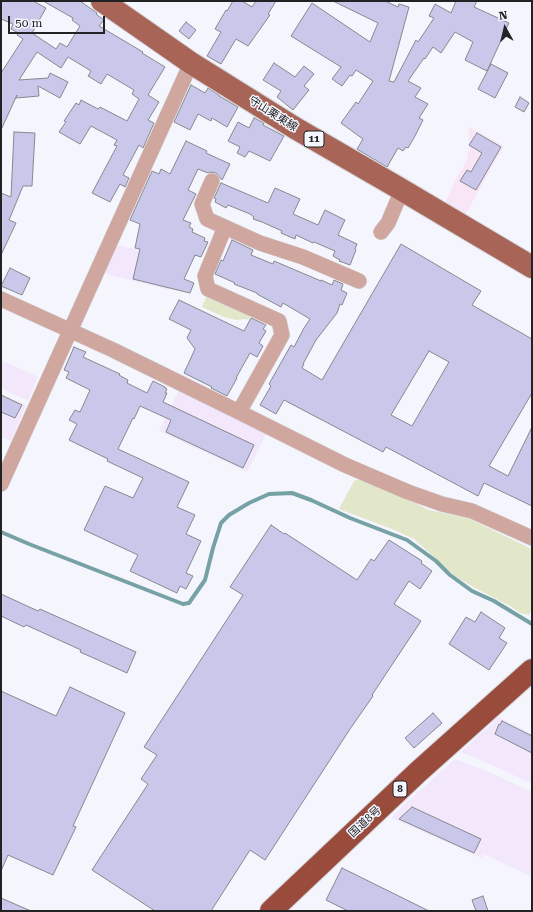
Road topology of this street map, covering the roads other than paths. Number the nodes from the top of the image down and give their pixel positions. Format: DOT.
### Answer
graph roads {
  1 [pos="102,1"];
  2 [pos="191,63"];
  3 [pos="212,181"];
  4 [pos="402,190"];
  5 [pos="225,227"];
  6 [pos="381,232"];
  7 [pos="532,267"];
  8 [pos="359,281"];
  9 [pos="1,299"];
  10 [pos="70,331"];
  11 [pos="239,412"];
  12 [pos="1,484"];
  13 [pos="532,538"];
  14 [pos="532,670"];
  15 [pos="271,911"];
  1 -- 2 [label="main road, 守山栗東線 / 11"];
  2 -- 4 [label="main road, 守山栗東線 / 11"];
  2 -- 10 [label="street"];
  3 -- 5 [label="street"];
  4 -- 6 [label="street"];
  4 -- 7 [label="main road, 守山栗東線 / 11"];
  5 -- 8 [label="street"];
  5 -- 11 [label="street"];
  9 -- 10 [label="street"];
  10 -- 11 [label="street"];
  10 -- 12 [label="street"];
  11 -- 13 [label="street"];
  14 -- 15 [label="highway, 国道8号 / 8"];
}
